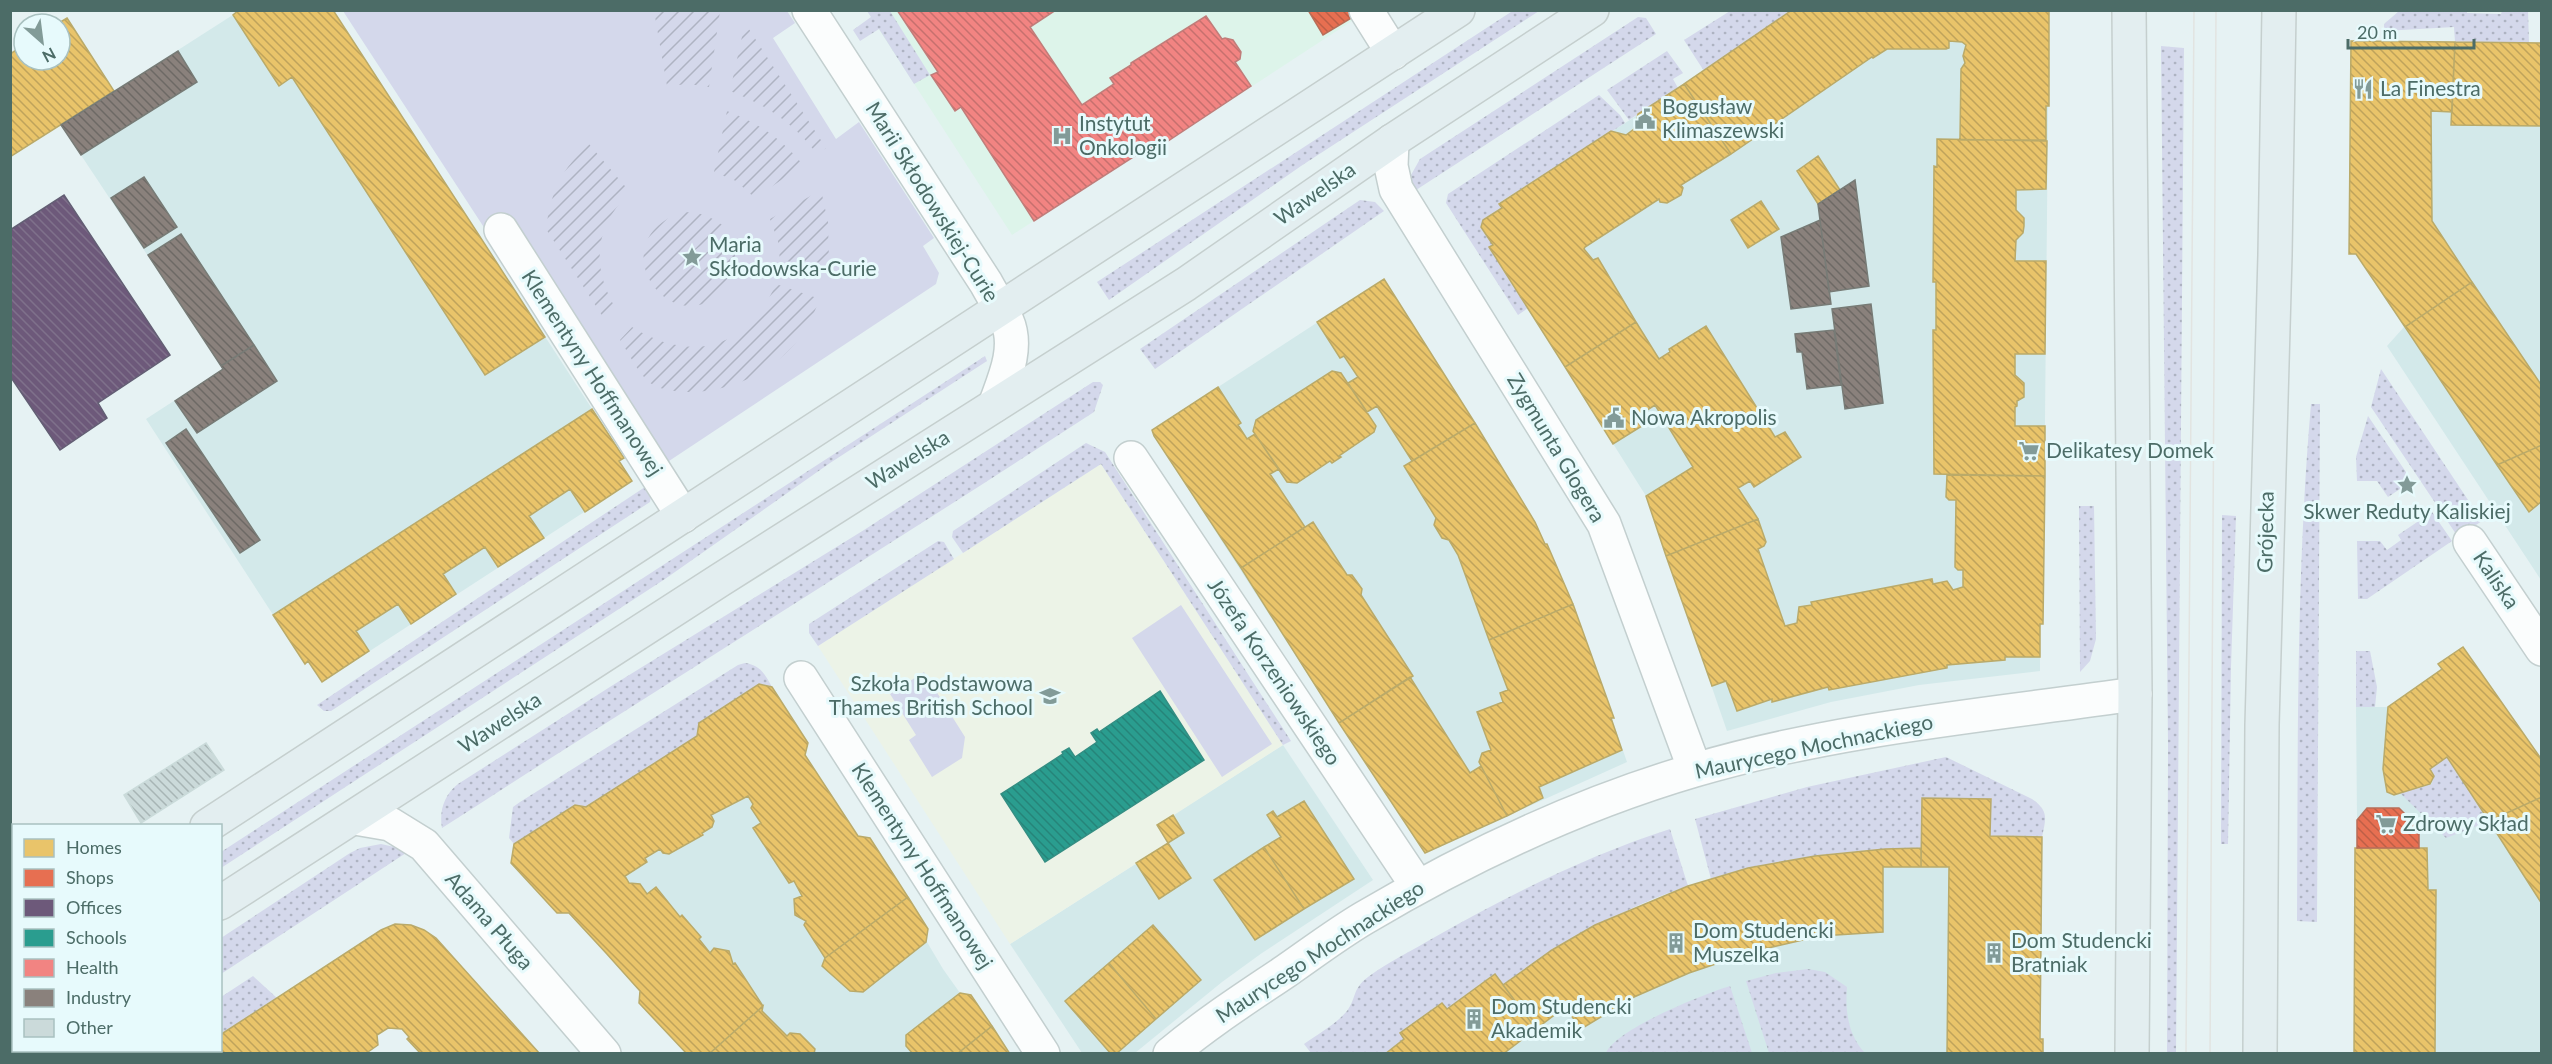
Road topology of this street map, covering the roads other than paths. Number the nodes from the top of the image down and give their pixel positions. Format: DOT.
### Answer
graph roads {
  1 [pos="809,10"];
  2 [pos="1366,10"];
  3 [pos="1458,10"];
  4 [pos="1592,10"];
  5 [pos="2129,10"];
  6 [pos="2279,10"];
  7 [pos="1394,53"];
  8 [pos="1392,141"];
  9 [pos="501,230"];
  10 [pos="1000,309"];
  11 [pos="995,405"];
  12 [pos="1131,458"];
  13 [pos="683,516"];
  14 [pos="2470,542"];
  15 [pos="2541,649"];
  16 [pos="801,678"];
  17 [pos="2135,694"];
  18 [pos="1695,770"];
  19 [pos="355,818"];
  20 [pos="209,824"];
  21 [pos="1418,887"];
  22 [pos="222,902"];
  23 [pos="604,1053"];
  24 [pos="1043,1053"];
  25 [pos="1170,1053"];
  26 [pos="2132,1053"];
  27 [pos="2260,1053"];
  1 -- 10 [label="street, Marii Skłodowskiej-Curie"];
  2 -- 7 [label="street"];
  3 -- 7 [label="main road"];
  4 -- 8 [label="main road, Wawelska"];
  5 -- 17 [label="main road"];
  6 -- 27 [label="main road, Grójecka"];
  7 -- 10 [label="main road"];
  8 -- 11 [label="main road, Wawelska"];
  8 -- 18 [label="street, Zygmunta Glogera"];
  9 -- 13 [label="street, Klementyny Hoffmanowej"];
  10 -- 11 [label="street, Marii Skłodowskiej-Curie"];
  10 -- 13 [label="main road"];
  11 -- 19 [label="main road, Wawelska"];
  12 -- 21 [label="street, Józefa Korzeniowskiego"];
  13 -- 20 [label="main road"];
  14 -- 15 [label="street, Kaliska"];
  16 -- 24 [label="street, Klementyny Hoffmanowej"];
  17 -- 18 [label="street, Maurycego Mochnackiego"];
  17 -- 26 [label="main road"];
  18 -- 21 [label="street, Maurycego Mochnackiego"];
  19 -- 22 [label="main road, Wawelska"];
  19 -- 23 [label="street, Adama Pługa"];
  21 -- 25 [label="street, Maurycego Mochnackiego"];
}
